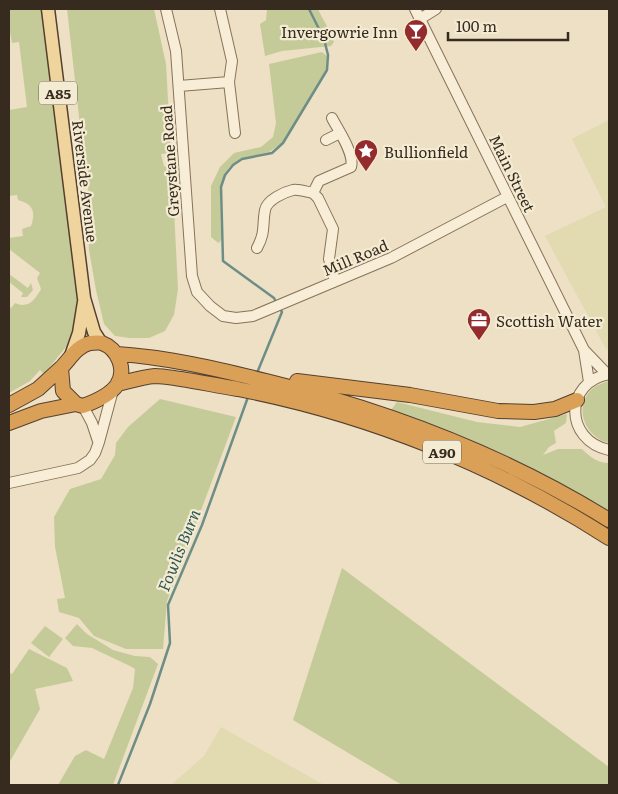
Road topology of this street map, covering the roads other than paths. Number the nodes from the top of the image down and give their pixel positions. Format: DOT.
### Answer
graph roads {
  1 [pos="48,9"];
  2 [pos="166,9"];
  3 [pos="220,9"];
  4 [pos="416,9"];
  5 [pos="436,9"];
  6 [pos="420,19"];
  7 [pos="229,82"];
  8 [pos="178,86"];
  9 [pos="332,118"];
  10 [pos="235,133"];
  11 [pos="340,133"];
  12 [pos="326,140"];
  13 [pos="313,193"];
  14 [pos="508,197"];
  15 [pos="257,248"];
  16 [pos="335,281"];
  17 [pos="84,298"];
  18 [pos="210,306"];
  19 [pos="101,342"];
  20 [pos="584,350"];
  21 [pos="117,354"];
  22 [pos="71,356"];
  23 [pos="62,368"];
  24 [pos="608,374"];
  25 [pos="589,382"];
  26 [pos="265,384"];
  27 [pos="115,387"];
  28 [pos="577,400"];
  29 [pos="9,405"];
  30 [pos="80,405"];
  31 [pos="9,423"];
  32 [pos="99,442"];
  33 [pos="609,450"];
  34 [pos="9,483"];
  35 [pos="609,520"];
  36 [pos="609,538"];
  1 -- 17 [label="main road, Riverside Avenue / A85"];
  2 -- 8 [label="street, Greystane Road"];
  3 -- 7 [label="street"];
  4 -- 6 [label="street, Main Street"];
  5 -- 6 [label="street"];
  6 -- 14 [label="street, Main Street"];
  7 -- 8 [label="street"];
  7 -- 10 [label="street"];
  8 -- 18 [label="street, Greystane Road"];
  9 -- 11 [label="street"];
  11 -- 12 [label="street"];
  11 -- 13 [label="street"];
  13 -- 15 [label="street"];
  13 -- 16 [label="street"];
  14 -- 16 [label="street, Mill Road"];
  14 -- 20 [label="street, Main Street"];
  16 -- 18 [label="street, Mill Road"];
  17 -- 19 [label="main road, Riverside Avenue / A85"];
  17 -- 22 [label="main road, Riverside Avenue / A85"];
  19 -- 21 [label="highway"];
  19 -- 22 [label="highway"];
  20 -- 24 [label="street, Main Street"];
  20 -- 25 [label="street, Main Street"];
  21 -- 26 [label="highway"];
  21 -- 27 [label="highway"];
  22 -- 23 [label="highway"];
  23 -- 29 [label="highway"];
  23 -- 30 [label="highway"];
  24 -- 25 [label="street, Main Street"];
  25 -- 28 [label="street"];
  26 -- 27 [label="highway, A90"];
  26 -- 28 [label="highway"];
  26 -- 35 [label="highway, A90"];
  26 -- 36 [label="highway, A90"];
  27 -- 30 [label="highway, A90"];
  27 -- 32 [label="street"];
  28 -- 33 [label="street"];
  30 -- 31 [label="highway, A90"];
  30 -- 32 [label="street"];
  32 -- 34 [label="street"];
}
